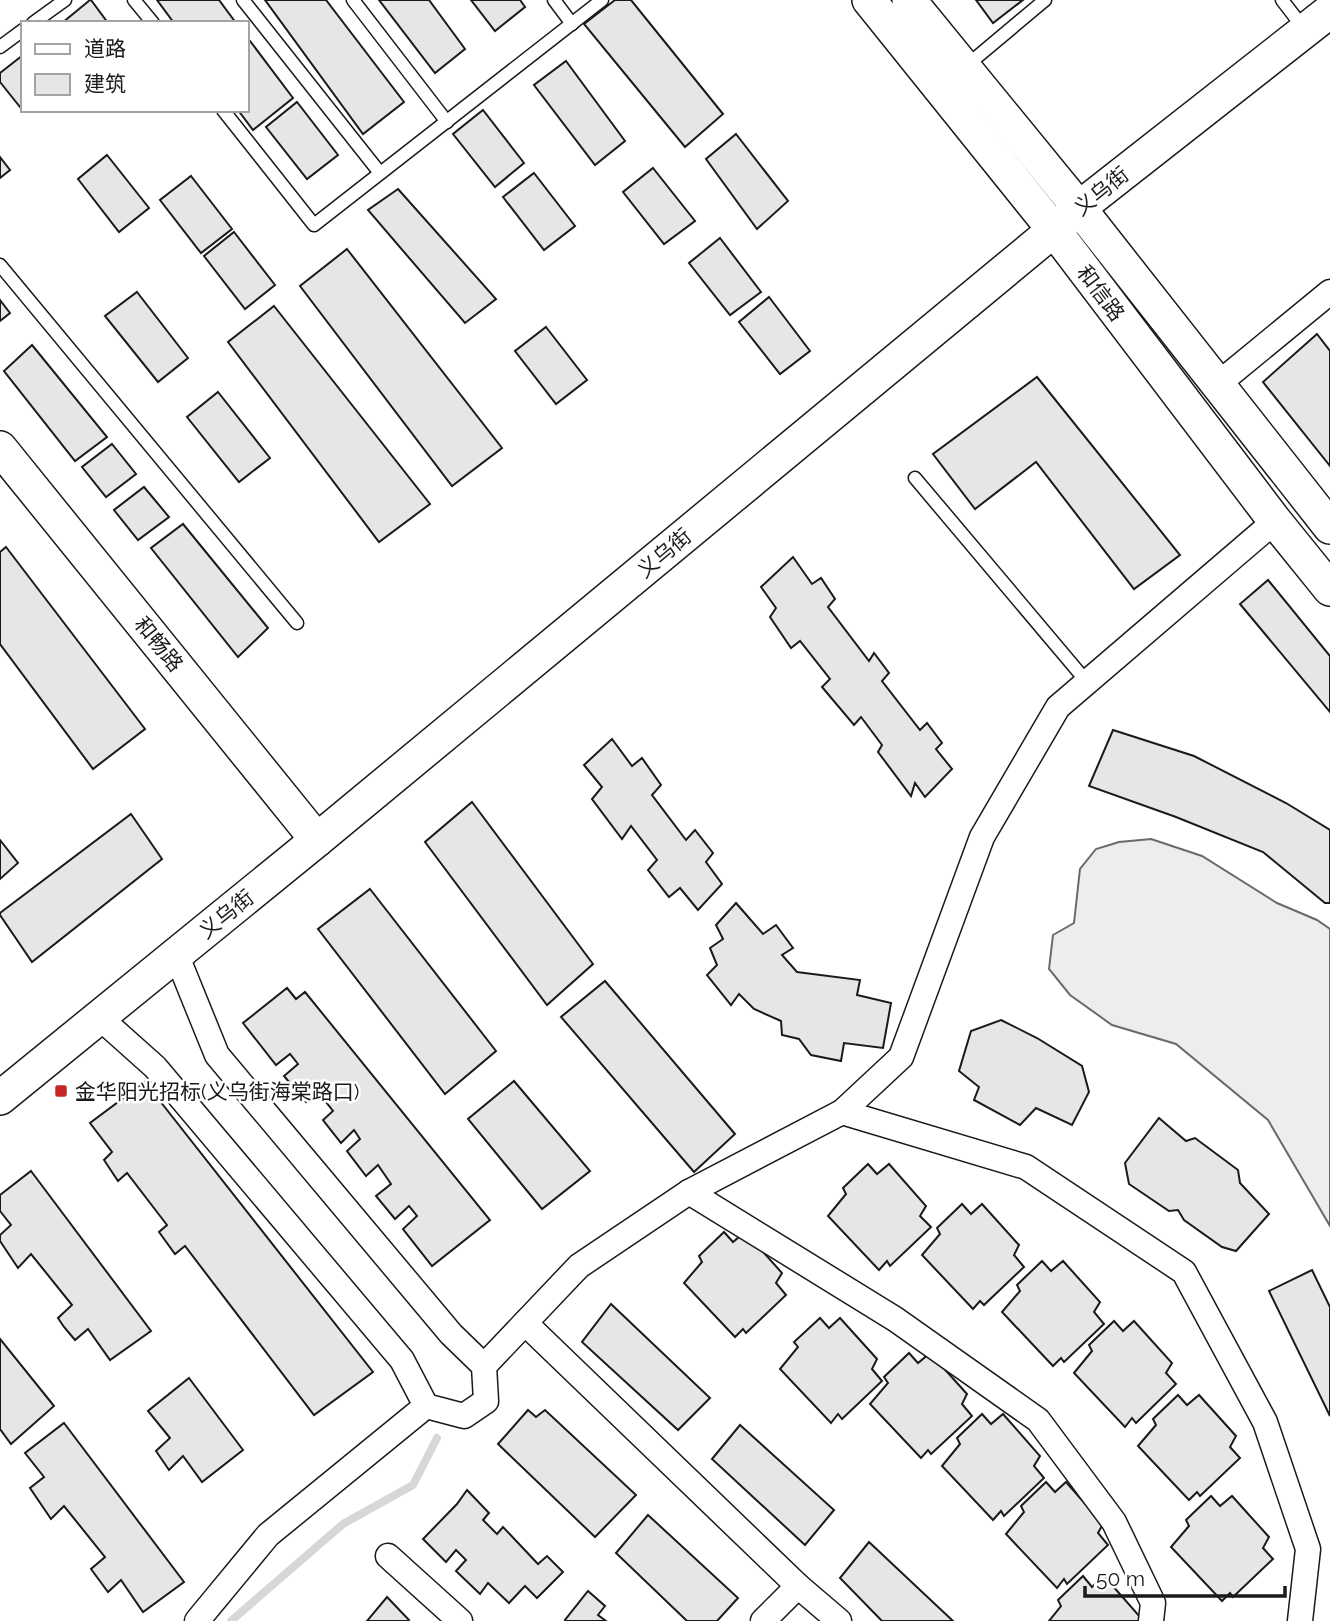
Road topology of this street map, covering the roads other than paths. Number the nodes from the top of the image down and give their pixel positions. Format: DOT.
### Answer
graph roads {
  1 [pos="65,0"];
  2 [pos="134,0"];
  3 [pos="243,0"];
  4 [pos="353,0"];
  5 [pos="554,0"];
  6 [pos="602,0"];
  7 [pos="869,0"];
  8 [pos="909,0"];
  9 [pos="1045,0"];
  10 [pos="1282,0"];
  11 [pos="1318,20"];
  12 [pos="36,21"];
  13 [pos="151,21"];
  14 [pos="572,24"];
  15 [pos="21,31"];
  16 [pos="0,47"];
  17 [pos="964,67"];
  18 [pos="225,112"];
  19 [pos="447,122"];
  20 [pos="380,173"];
  21 [pos="1079,208"];
  22 [pos="1054,230"];
  23 [pos="0,265"];
  24 [pos="1329,295"];
  25 [pos="1218,384"];
  26 [pos="0,448"];
  27 [pos="915,478"];
  28 [pos="1275,521"];
  29 [pos="1330,527"];
  30 [pos="1330,589"];
  31 [pos="297,623"];
  32 [pos="1087,682"];
  33 [pos="317,840"];
  34 [pos="176,954"];
  35 [pos="99,1017"];
  36 [pos="0,1098"];
  37 [pos="842,1112"];
  38 [pos="689,1192"];
  39 [pos="525,1323"];
  40 [pos="484,1366"];
  41 [pos="426,1406"];
  42 [pos="388,1556"];
  43 [pos="798,1586"];
  44 [pos="197,1621"];
  45 [pos="460,1621"];
  46 [pos="763,1621"];
  47 [pos="839,1621"];
  48 [pos="1152,1621"];
  49 [pos="1300,1621"];
  1 -- 12 [label="lane"];
  2 -- 13 [label="lane"];
  3 -- 20 [label="lane"];
  4 -- 19 [label="lane"];
  5 -- 14 [label="lane"];
  6 -- 14 [label="lane"];
  7 -- 22 [label="street, 和信路"];
  8 -- 17 [label="street, 和信路"];
  9 -- 17 [label="lane"];
  10 -- 11 [label="lane"];
  11 -- 21 [label="street, 义乌街"];
  14 -- 19 [label="lane"];
  15 -- 16 [label="lane"];
  17 -- 21 [label="street, 和信路"];
  18 -- 20 [label="lane"];
  19 -- 20 [label="lane"];
  21 -- 22 [label="street, 义乌街"];
  21 -- 25 [label="street, 和信路"];
  22 -- 28 [label="street, 和信路"];
  22 -- 33 [label="street, 义乌街"];
  23 -- 31 [label="lane"];
  24 -- 25 [label="street"];
  25 -- 29 [label="street, 和信路"];
  26 -- 33 [label="street, 和畅路"];
  27 -- 32 [label="lane"];
  28 -- 30 [label="street, 和信路"];
  28 -- 32 [label="street"];
  32 -- 37 [label="street"];
  33 -- 34 [label="street, 义乌街"];
  34 -- 35 [label="street, 义乌街"];
  34 -- 40 [label="street"];
  35 -- 36 [label="street, 义乌街"];
  35 -- 41 [label="street"];
  37 -- 38 [label="street"];
  37 -- 49 [label="street"];
  38 -- 39 [label="street"];
  38 -- 48 [label="street"];
  39 -- 40 [label="street"];
  39 -- 43 [label="street"];
  40 -- 41 [label="street"];
  41 -- 44 [label="street"];
  42 -- 45 [label="street"];
  43 -- 46 [label="street"];
  43 -- 47 [label="street"];
}
